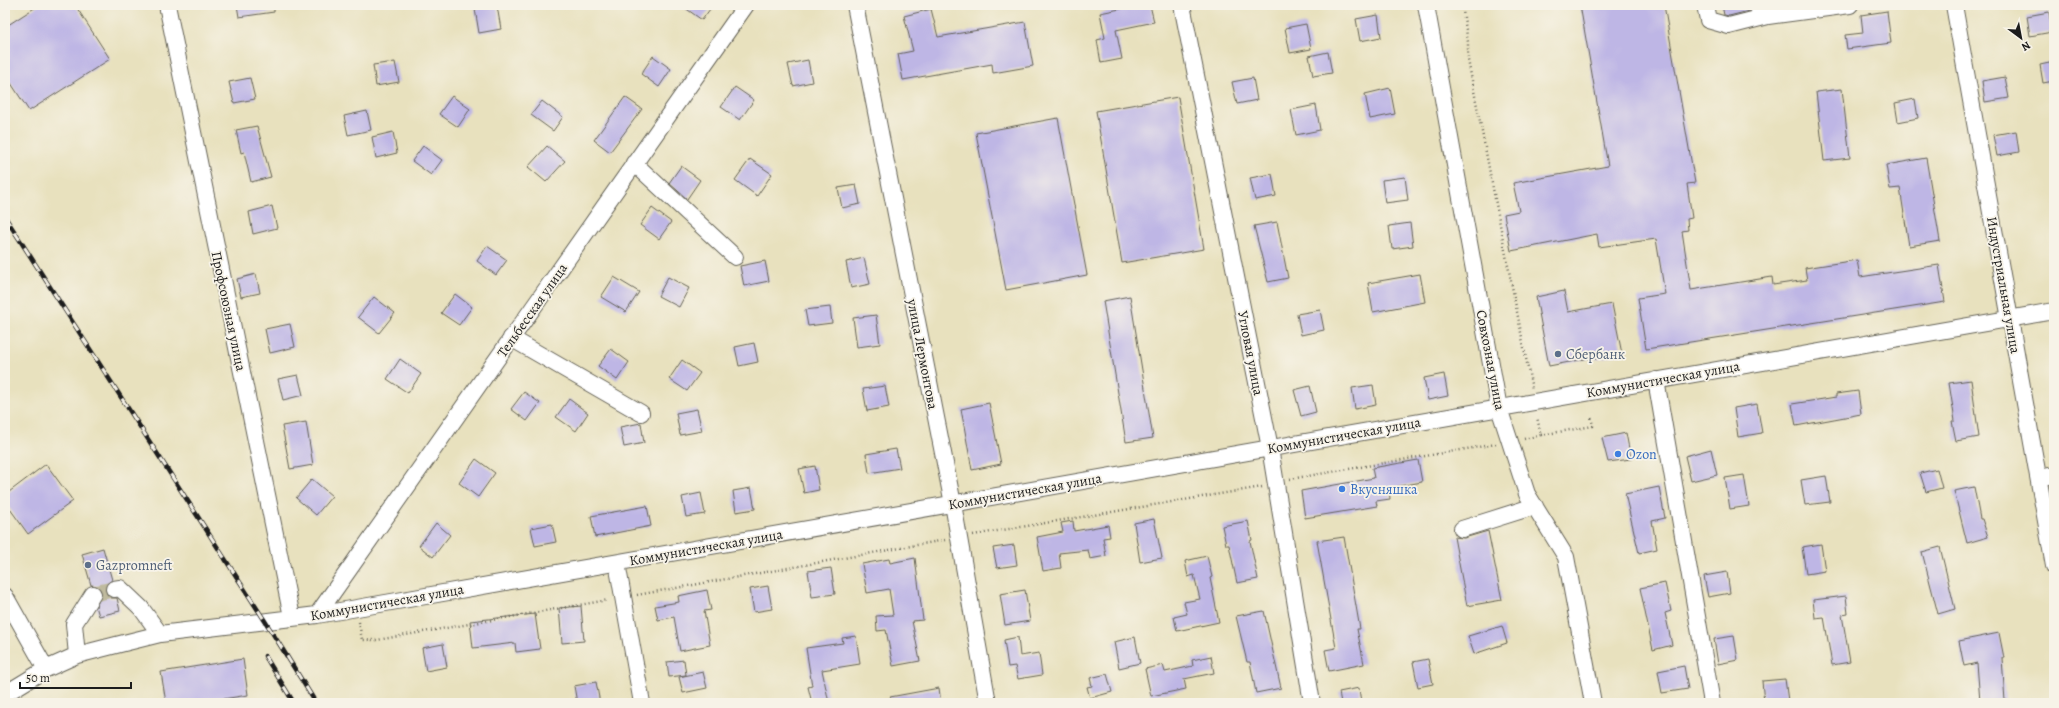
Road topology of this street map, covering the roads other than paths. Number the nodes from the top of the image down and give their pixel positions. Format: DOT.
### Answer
graph roads {
  1 [pos="167,5"];
  2 [pos="746,5"];
  3 [pos="855,5"];
  4 [pos="1182,5"];
  5 [pos="1426,5"];
  6 [pos="1705,5"];
  7 [pos="1850,5"];
  8 [pos="1954,5"];
  9 [pos="1762,10"];
  10 [pos="634,163"];
  11 [pos="734,257"];
  12 [pos="2054,311"];
  13 [pos="2010,318"];
  14 [pos="511,338"];
  15 [pos="1656,380"];
  16 [pos="1499,408"];
  17 [pos="641,412"];
  18 [pos="1270,448"];
  19 [pos="2046,476"];
  20 [pos="953,504"];
  21 [pos="1535,506"];
  22 [pos="1462,529"];
  23 [pos="2052,543"];
  24 [pos="617,562"];
  25 [pos="2054,566"];
  26 [pos="114,589"];
  27 [pos="93,594"];
  28 [pos="5,596"];
  29 [pos="317,615"];
  30 [pos="292,617"];
  31 [pos="160,634"];
  32 [pos="77,655"];
  33 [pos="46,669"];
  34 [pos="5,694"];
  35 [pos="642,703"];
  36 [pos="988,703"];
  37 [pos="1312,703"];
  38 [pos="1593,703"];
  39 [pos="1712,703"];
  1 -- 30 [label="street, Профсоюзная улица"];
  2 -- 10 [label="street, Тельбесская улица"];
  3 -- 20 [label="street, улица Лермонтова"];
  4 -- 18 [label="street, Угловая улица"];
  5 -- 16 [label="street, Совхозная улица"];
  6 -- 9 [label="street"];
  7 -- 9 [label="street"];
  8 -- 13 [label="street, Индустриальная улица"];
  10 -- 11 [label="street"];
  10 -- 14 [label="street, Тельбесская улица"];
  12 -- 13 [label="street, Коммунистическая улица"];
  13 -- 15 [label="street, Коммунистическая улица"];
  13 -- 19 [label="street, Индустриальная улица"];
  14 -- 17 [label="street"];
  14 -- 29 [label="street, Тельбесская улица"];
  15 -- 16 [label="street, Коммунистическая улица"];
  15 -- 39 [label="street"];
  16 -- 18 [label="street, Коммунистическая улица"];
  16 -- 21 [label="street, Совхозная улица"];
  18 -- 20 [label="street, Коммунистическая улица"];
  18 -- 37 [label="street, Угловая улица"];
  19 -- 23 [label="street, Индустриальная улица"];
  20 -- 24 [label="street, Коммунистическая улица"];
  20 -- 36 [label="street, улица Лермонтова"];
  21 -- 22 [label="street"];
  21 -- 38 [label="street, Совхозная улица"];
  23 -- 25 [label="street, Индустриальная улица"];
  24 -- 29 [label="street, Коммунистическая улица"];
  24 -- 35 [label="street"];
  26 -- 31 [label="street"];
  27 -- 32 [label="street"];
  28 -- 33 [label="street"];
  29 -- 30 [label="street, Коммунистическая улица"];
  30 -- 31 [label="street, Коммунистическая улица"];
  31 -- 32 [label="street, Коммунистическая улица"];
  32 -- 33 [label="street, Коммунистическая улица"];
  33 -- 34 [label="street, Коммунистическая улица"];
}
